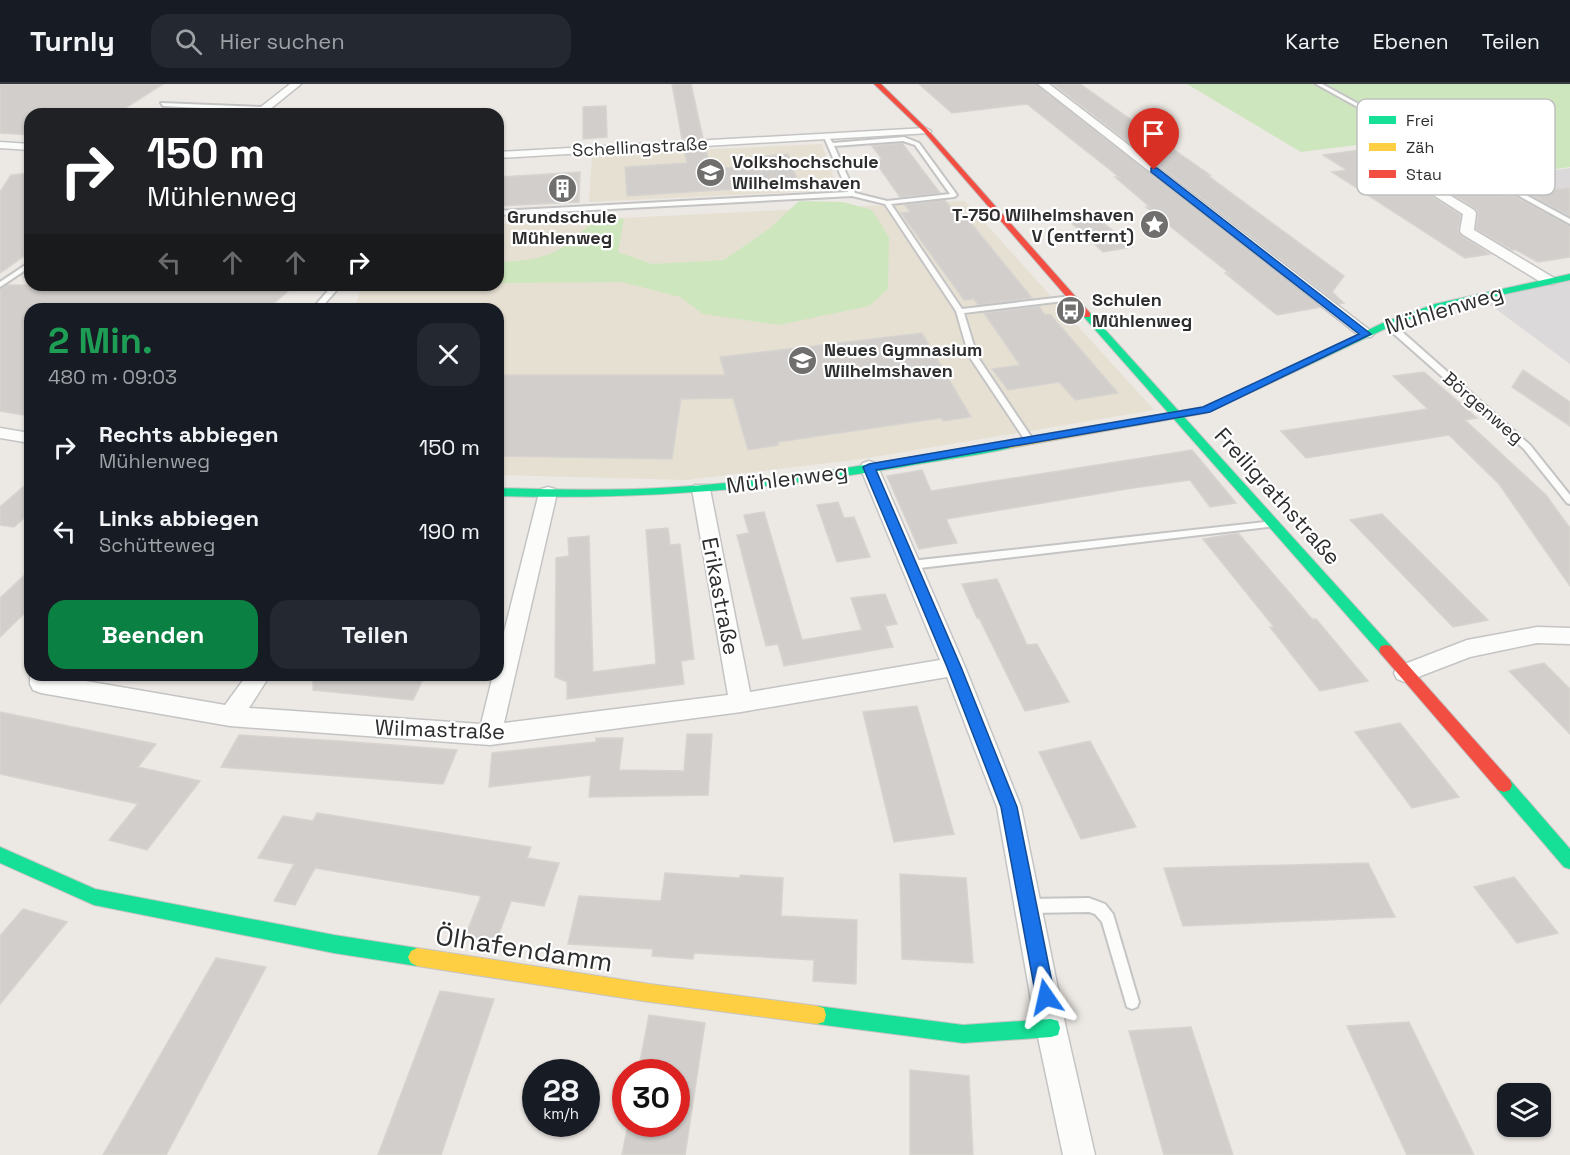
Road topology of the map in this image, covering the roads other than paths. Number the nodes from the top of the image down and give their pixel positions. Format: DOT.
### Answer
graph roads {
  1 [pos="296,84"];
  2 [pos="877,84"];
  3 [pos="1043,84"];
  4 [pos="1318,84"];
  5 [pos="163,104"];
  6 [pos="1357,106"];
  7 [pos="212,108"];
  8 [pos="265,108"];
  9 [pos="926,131"];
  10 [pos="828,141"];
  11 [pos="0,145"];
  12 [pos="24,147"];
  13 [pos="504,155"];
  14 [pos="852,194"];
  15 [pos="1441,195"];
  16 [pos="1520,195"];
  17 [pos="887,203"];
  18 [pos="504,213"];
  19 [pos="1570,222"];
  20 [pos="24,268"];
  21 [pos="1570,277"];
  22 [pos="1549,281"];
  23 [pos="0,285"];
  24 [pos="332,291"];
  25 [pos="1072,298"];
  26 [pos="321,303"];
  27 [pos="960,311"];
  28 [pos="1388,324"];
  29 [pos="1366,334"];
  30 [pos="1178,416"];
  31 [pos="0,433"];
  32 [pos="24,437"];
  33 [pos="1030,441"];
  34 [pos="869,467"];
  35 [pos="702,489"];
  36 [pos="504,492"];
  37 [pos="549,493"];
  38 [pos="1570,501"];
  39 [pos="1276,524"];
  40 [pos="911,565"];
  41 [pos="1570,636"];
  42 [pos="954,667"];
  43 [pos="1405,673"];
  44 [pos="504,678"];
  45 [pos="41,681"];
  46 [pos="255,681"];
  47 [pos="503,681"];
  48 [pos="741,703"];
  49 [pos="230,716"];
  50 [pos="490,735"];
  51 [pos="0,855"];
  52 [pos="1570,861"];
  53 [pos="1028,906"];
  54 [pos="1132,1002"];
  55 [pos="1051,1028"];
  56 [pos="1079,1155"];
  1 -- 8 [label="street"];
  2 -- 9 [label="street, Freiligrathstraße"];
  3 -- 29 [label="street"];
  4 -- 6 [label="lane"];
  5 -- 7 [label="lane"];
  9 -- 10 [label="street, Schellingstraße"];
  9 -- 25 [label="street, Freiligrathstraße"];
  10 -- 13 [label="street, Schellingstraße"];
  10 -- 14 [label="lane"];
  10 -- 17 [label="lane"];
  11 -- 12 [label="street"];
  14 -- 17 [label="lane"];
  14 -- 18 [label="lane"];
  15 -- 22 [label="street, Mühlenweg"];
  16 -- 19 [label="lane"];
  17 -- 27 [label="lane"];
  20 -- 23 [label="lane"];
  21 -- 22 [label="street, Mühlenweg"];
  22 -- 28 [label="street, Mühlenweg"];
  24 -- 26 [label="lane"];
  25 -- 27 [label="lane"];
  25 -- 30 [label="street, Freiligrathstraße"];
  27 -- 33 [label="lane"];
  28 -- 29 [label="street, Mühlenweg"];
  28 -- 38 [label="lane, Börgenweg"];
  29 -- 30 [label="street, Mühlenweg"];
  30 -- 33 [label="street, Mühlenweg"];
  30 -- 39 [label="street, Freiligrathstraße"];
  31 -- 32 [label="street"];
  33 -- 34 [label="street, Mühlenweg"];
  34 -- 35 [label="street, Mühlenweg"];
  34 -- 40 [label="street"];
  35 -- 37 [label="street, Mühlenweg"];
  35 -- 48 [label="street, Erikastraße"];
  36 -- 37 [label="street, Mühlenweg"];
  37 -- 44 [label="street"];
  39 -- 40 [label="lane"];
  39 -- 43 [label="street, Freiligrathstraße"];
  40 -- 42 [label="street"];
  41 -- 43 [label="street"];
  42 -- 48 [label="street, Wilmastraße"];
  42 -- 53 [label="street"];
  43 -- 52 [label="street, Freiligrathstraße"];
  45 -- 49 [label="street, Wilmastraße"];
  46 -- 49 [label="street"];
  47 -- 50 [label="street"];
  48 -- 50 [label="street, Wilmastraße"];
  49 -- 50 [label="street, Wilmastraße"];
  51 -- 55 [label="street, Ölhafendamm"];
  53 -- 54 [label="lane"];
  53 -- 55 [label="street"];
  55 -- 56 [label="street"];
}
